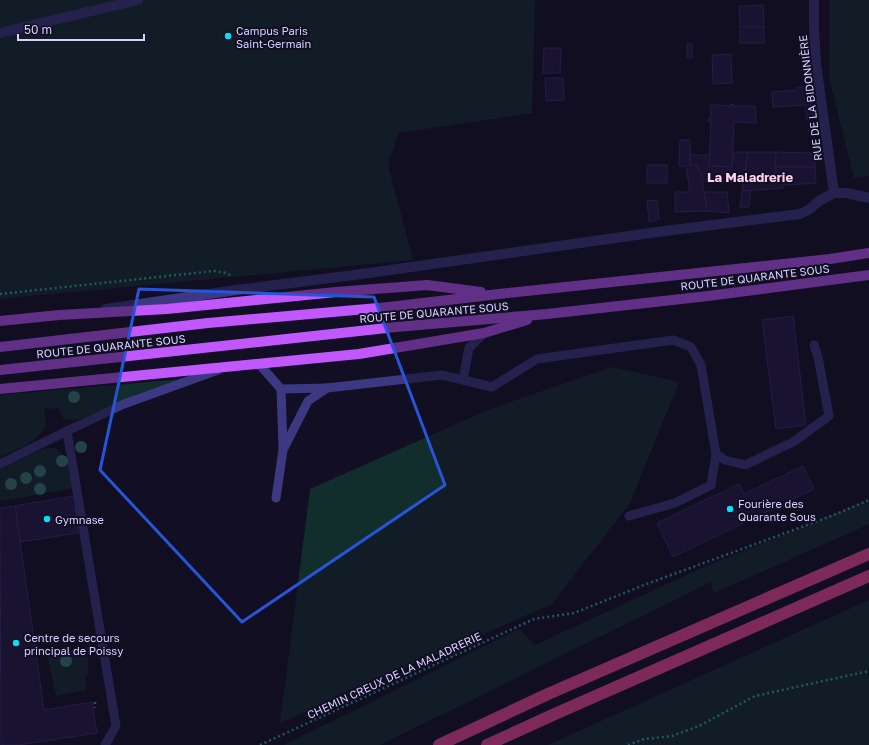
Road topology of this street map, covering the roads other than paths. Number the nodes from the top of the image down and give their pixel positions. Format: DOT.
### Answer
graph roads {
  1 [pos="138,0"];
  2 [pos="814,0"];
  3 [pos="0,33"];
  4 [pos="834,193"];
  5 [pos="869,198"];
  6 [pos="869,253"];
  7 [pos="869,275"];
  8 [pos="499,294"];
  9 [pos="547,314"];
  10 [pos="59,315"];
  11 [pos="0,321"];
  12 [pos="484,333"];
  13 [pos="814,345"];
  14 [pos="0,346"];
  15 [pos="259,364"];
  16 [pos="227,367"];
  17 [pos="0,370"];
  18 [pos="463,380"];
  19 [pos="327,388"];
  20 [pos="0,389"];
  21 [pos="281,389"];
  22 [pos="67,431"];
  23 [pos="283,450"];
  24 [pos="716,454"];
  25 [pos="0,464"];
  26 [pos="276,498"];
  27 [pos="629,516"];
  28 [pos="869,554"];
  29 [pos="869,576"];
  30 [pos="105,745"];
  31 [pos="439,745"];
  32 [pos="487,745"];
  1 -- 3 [label="street"];
  2 -- 4 [label="street, RUE DE LA BIDONNIÈRE"];
  4 -- 5 [label="street"];
  4 -- 10 [label="street"];
  6 -- 8 [label="main road, ROUTE DE QUARANTE SOUS"];
  7 -- 9 [label="main road, ROUTE DE QUARANTE SOUS"];
  8 -- 10 [label="main road"];
  8 -- 14 [label="main road, ROUTE DE QUARANTE SOUS"];
  9 -- 12 [label="main road"];
  9 -- 17 [label="main road, ROUTE DE QUARANTE SOUS"];
  10 -- 11 [label="main road"];
  12 -- 15 [label="main road"];
  12 -- 18 [label="lane"];
  13 -- 24 [label="lane"];
  15 -- 16 [label="main road"];
  15 -- 21 [label="lane"];
  16 -- 20 [label="main road"];
  16 -- 22 [label="lane"];
  18 -- 19 [label="lane"];
  18 -- 24 [label="lane"];
  19 -- 21 [label="lane"];
  19 -- 23 [label="lane"];
  21 -- 23 [label="lane"];
  22 -- 25 [label="lane"];
  22 -- 30 [label="lane"];
  23 -- 26 [label="lane"];
  24 -- 27 [label="lane"];
  28 -- 31 [label="highway"];
  29 -- 32 [label="highway"];
}
